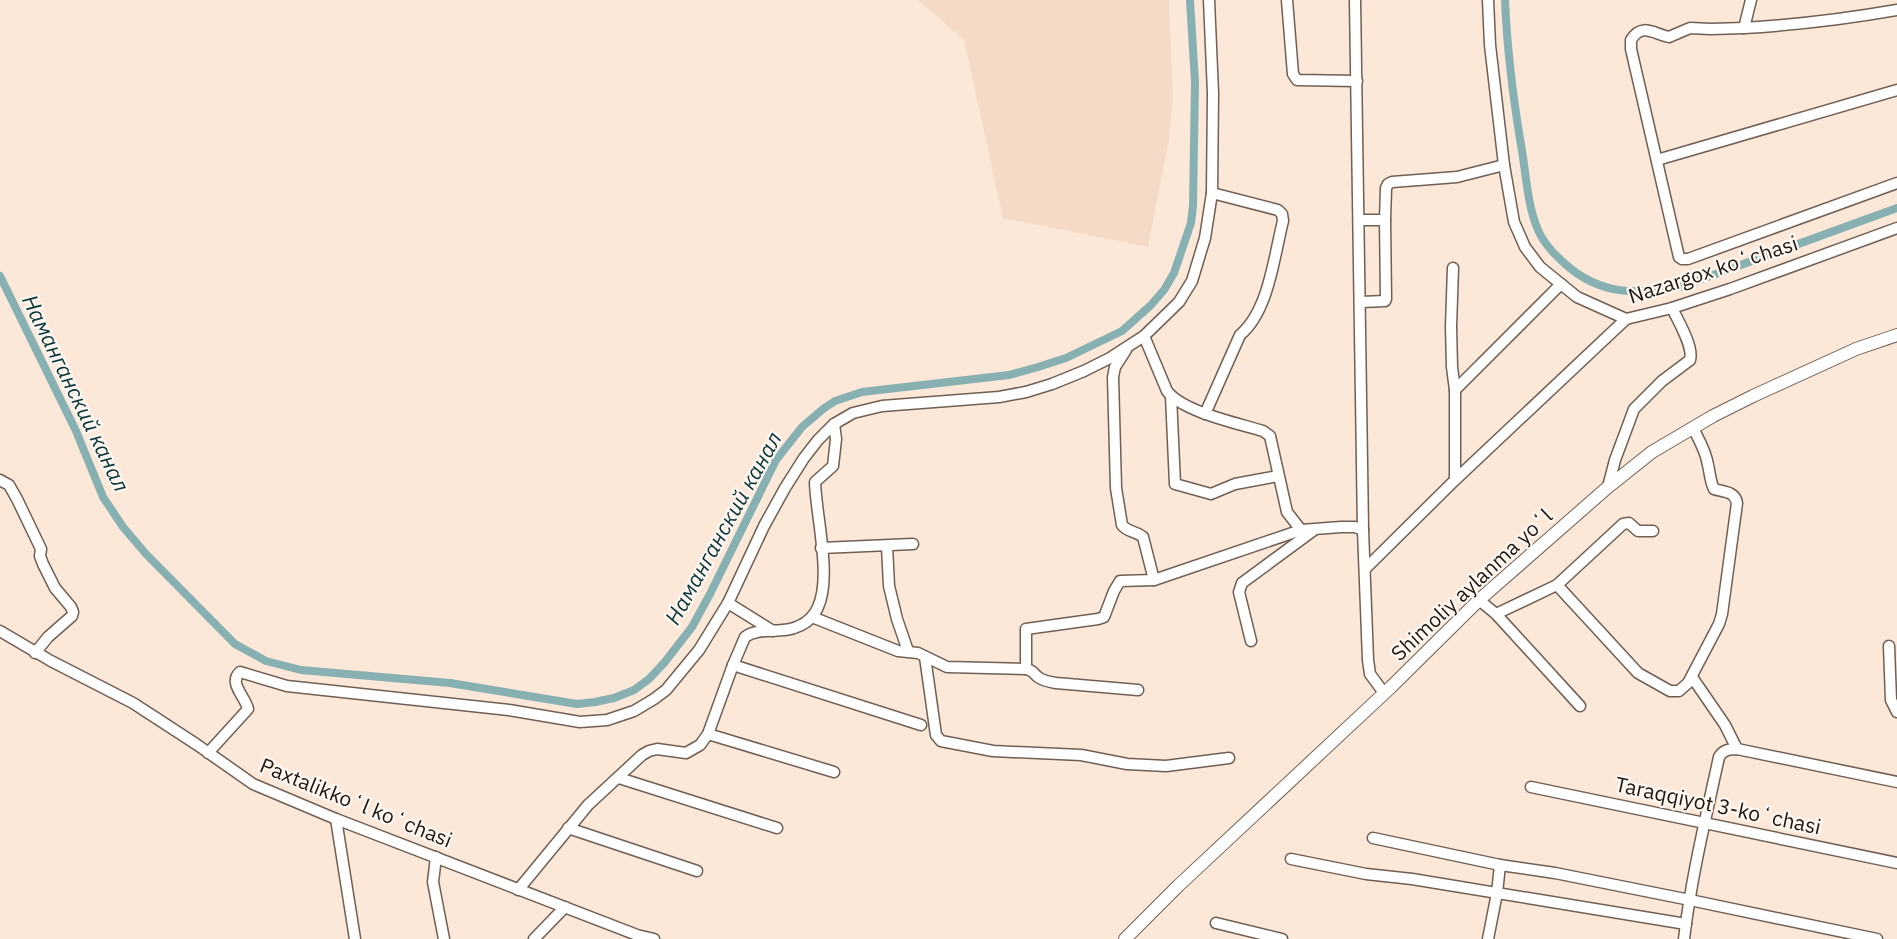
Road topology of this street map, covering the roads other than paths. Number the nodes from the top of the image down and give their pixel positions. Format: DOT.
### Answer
graph roads {
  1 [pos="1209,0"];
  2 [pos="1287,0"];
  3 [pos="1355,0"];
  4 [pos="1488,0"];
  5 [pos="1751,0"];
  6 [pos="1897,10"];
  7 [pos="1744,28"];
  8 [pos="1357,81"];
  9 [pos="1897,90"];
  10 [pos="1657,160"];
  11 [pos="1504,165"];
  12 [pos="1897,183"];
  13 [pos="1212,193"];
  14 [pos="1360,220"];
  15 [pos="1384,220"];
  16 [pos="1897,228"];
  17 [pos="1453,268"];
  18 [pos="1561,284"];
  19 [pos="1361,302"];
  20 [pos="1672,308"];
  21 [pos="1626,319"];
  22 [pos="1897,334"];
  23 [pos="1144,336"];
  24 [pos="1127,347"];
  25 [pos="1455,390"];
  26 [pos="1171,396"];
  27 [pos="1205,414"];
  28 [pos="834,424"];
  29 [pos="1693,428"];
  30 [pos="1278,476"];
  31 [pos="0,480"];
  32 [pos="1455,480"];
  33 [pos="1608,487"];
  34 [pos="1301,530"];
  35 [pos="1314,530"];
  36 [pos="1363,530"];
  37 [pos="1653,531"];
  38 [pos="913,544"];
  39 [pos="883,546"];
  40 [pos="821,548"];
  41 [pos="1365,569"];
  42 [pos="1154,580"];
  43 [pos="1557,585"];
  44 [pos="1479,600"];
  45 [pos="728,603"];
  46 [pos="1496,614"];
  47 [pos="812,617"];
  48 [pos="0,631"];
  49 [pos="773,631"];
  50 [pos="1251,641"];
  51 [pos="1889,646"];
  52 [pos="903,651"];
  53 [pos="35,653"];
  54 [pos="925,657"];
  55 [pos="733,664"];
  56 [pos="1026,669"];
  57 [pos="1692,677"];
  58 [pos="1138,690"];
  59 [pos="1384,693"];
  60 [pos="1580,706"];
  61 [pos="1897,712"];
  62 [pos="921,725"];
  63 [pos="708,734"];
  64 [pos="1737,749"];
  65 [pos="208,753"];
  66 [pos="1229,758"];
  67 [pos="834,772"];
  68 [pos="619,777"];
  69 [pos="1897,782"];
  70 [pos="1531,787"];
  71 [pos="336,819"];
  72 [pos="1705,822"];
  73 [pos="568,828"];
  74 [pos="777,828"];
  75 [pos="1372,838"];
  76 [pos="436,857"];
  77 [pos="1291,859"];
  78 [pos="1897,863"];
  79 [pos="1500,865"];
  80 [pos="697,871"];
  81 [pos="518,890"];
  82 [pos="1497,893"];
  83 [pos="1690,900"];
  84 [pos="565,907"];
  85 [pos="1216,923"];
  86 [pos="1686,924"];
  87 [pos="635,937"];
  88 [pos="355,939"];
  89 [pos="444,939"];
  90 [pos="534,939"];
  91 [pos="654,939"];
  92 [pos="1125,939"];
  93 [pos="1282,939"];
  94 [pos="1488,939"];
  95 [pos="1684,939"];
  96 [pos="1876,939"];
  1 -- 13 [label="street"];
  2 -- 8 [label="street"];
  3 -- 8 [label="street"];
  4 -- 11 [label="street, Nazargox koʻchasi"];
  5 -- 7 [label="street"];
  6 -- 7 [label="street"];
  7 -- 10 [label="street"];
  8 -- 14 [label="street"];
  9 -- 10 [label="street"];
  10 -- 12 [label="street"];
  11 -- 15 [label="street"];
  11 -- 18 [label="street, Nazargox koʻchasi"];
  13 -- 23 [label="street"];
  13 -- 27 [label="street"];
  14 -- 15 [label="street"];
  14 -- 19 [label="street"];
  15 -- 19 [label="street"];
  16 -- 20 [label="street, Nazargox koʻchasi"];
  17 -- 25 [label="street"];
  18 -- 21 [label="street, Nazargox koʻchasi"];
  18 -- 25 [label="street"];
  19 -- 36 [label="street"];
  20 -- 21 [label="street, Nazargox koʻchasi"];
  20 -- 33 [label="street"];
  21 -- 32 [label="street"];
  22 -- 29 [label="main road, Shimoliy aylanma yoʻl"];
  23 -- 24 [label="street"];
  23 -- 26 [label="street"];
  24 -- 28 [label="street"];
  24 -- 42 [label="street"];
  25 -- 32 [label="street"];
  26 -- 27 [label="street"];
  26 -- 30 [label="street"];
  27 -- 30 [label="street"];
  28 -- 40 [label="street"];
  28 -- 45 [label="street"];
  29 -- 33 [label="main road, Shimoliy aylanma yoʻl"];
  29 -- 57 [label="street"];
  30 -- 34 [label="street"];
  31 -- 53 [label="street"];
  32 -- 41 [label="street"];
  33 -- 44 [label="main road, Shimoliy aylanma yoʻl"];
  34 -- 35 [label="street"];
  34 -- 42 [label="street"];
  35 -- 36 [label="street"];
  35 -- 50 [label="street"];
  36 -- 41 [label="street"];
  37 -- 43 [label="street"];
  38 -- 39 [label="street"];
  39 -- 40 [label="street"];
  39 -- 52 [label="street"];
  40 -- 47 [label="street"];
  41 -- 59 [label="street"];
  42 -- 56 [label="street"];
  43 -- 46 [label="street"];
  43 -- 57 [label="street"];
  44 -- 46 [label="street"];
  44 -- 59 [label="main road, Shimoliy aylanma yoʻl"];
  45 -- 49 [label="street"];
  45 -- 65 [label="street"];
  46 -- 60 [label="street"];
  47 -- 49 [label="street"];
  47 -- 52 [label="street"];
  48 -- 53 [label="street, Paxtalikkoʻl koʻchasi"];
  49 -- 55 [label="street"];
  51 -- 61 [label="street"];
  52 -- 54 [label="street"];
  53 -- 65 [label="street, Paxtalikkoʻl koʻchasi"];
  54 -- 56 [label="street"];
  54 -- 66 [label="street"];
  55 -- 62 [label="street"];
  55 -- 63 [label="street"];
  56 -- 58 [label="street"];
  57 -- 64 [label="street"];
  59 -- 92 [label="main road, Shimoliy aylanma yoʻl"];
  63 -- 67 [label="street"];
  63 -- 68 [label="street"];
  64 -- 69 [label="street"];
  64 -- 72 [label="street"];
  65 -- 71 [label="street, Paxtalikkoʻl koʻchasi"];
  68 -- 73 [label="street"];
  68 -- 74 [label="street"];
  70 -- 72 [label="street, Taraqqiyot 3-koʻchasi"];
  71 -- 76 [label="street, Paxtalikkoʻl koʻchasi"];
  71 -- 88 [label="street"];
  72 -- 78 [label="street, Taraqqiyot 3-koʻchasi"];
  72 -- 83 [label="street"];
  73 -- 80 [label="street"];
  73 -- 81 [label="street"];
  75 -- 79 [label="street"];
  76 -- 81 [label="street, Paxtalikkoʻl koʻchasi"];
  76 -- 89 [label="street"];
  77 -- 82 [label="street"];
  79 -- 82 [label="street"];
  79 -- 83 [label="street"];
  81 -- 84 [label="street, Paxtalikkoʻl koʻchasi"];
  82 -- 86 [label="street"];
  82 -- 94 [label="street"];
  83 -- 86 [label="street"];
  83 -- 96 [label="street"];
  84 -- 87 [label="street, Paxtalikkoʻl koʻchasi"];
  84 -- 90 [label="street"];
  85 -- 93 [label="street"];
  86 -- 95 [label="street"];
  87 -- 91 [label="street, Paxtalikkoʻl koʻchasi"];
}
